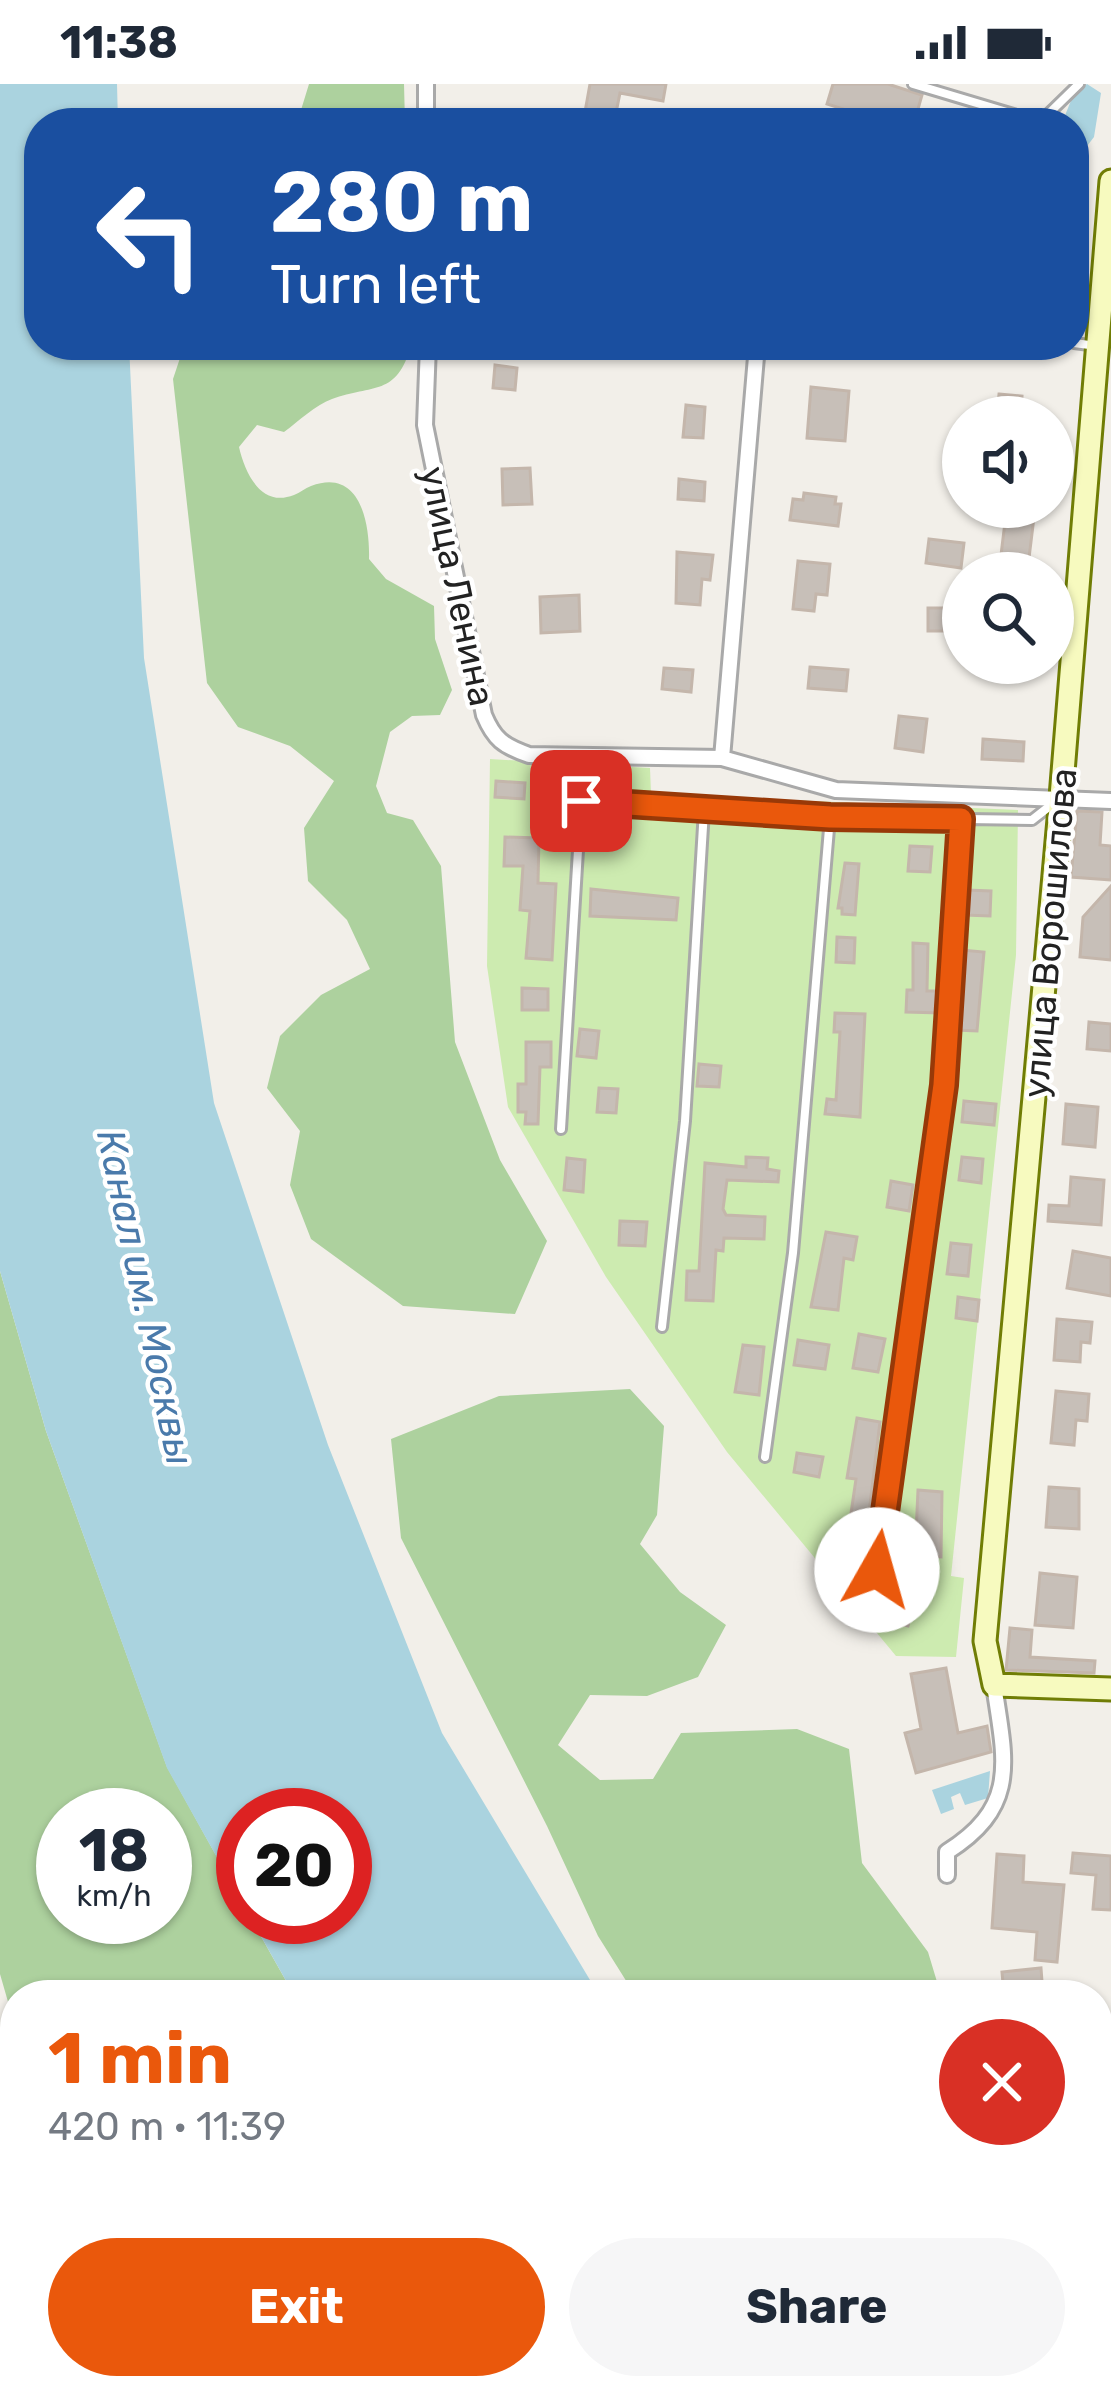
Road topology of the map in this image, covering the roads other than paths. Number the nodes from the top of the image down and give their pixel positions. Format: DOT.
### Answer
graph roads {
  1 [pos="913,84"];
  2 [pos="1079,84"];
  3 [pos="993,108"];
  4 [pos="1054,108"];
  5 [pos="1111,181"];
  6 [pos="1089,345"];
  7 [pos="1098,346"];
  8 [pos="427,360"];
  9 [pos="756,360"];
  10 [pos="722,758"];
  11 [pos="1061,797"];
  12 [pos="1111,801"];
  13 [pos="704,810"];
  14 [pos="830,817"];
  15 [pos="961,819"];
  16 [pos="561,1129"];
  17 [pos="662,1327"];
  18 [pos="765,1457"];
  19 [pos="877,1570"];
  20 [pos="994,1685"];
  21 [pos="1111,1689"];
  22 [pos="947,1875"];
  1 -- 3 [label="lane"];
  2 -- 4 [label="lane"];
  5 -- 7 [label="street, улица Ворошилова"];
  6 -- 7 [label="lane"];
  7 -- 11 [label="street, улица Ворошилова"];
  8 -- 10 [label="street, улица Ленина"];
  9 -- 10 [label="street"];
  10 -- 11 [label="street, улица Ленина"];
  11 -- 12 [label="street, улица Ленина"];
  11 -- 15 [label="lane"];
  11 -- 20 [label="street, улица Ворошилова"];
  13 -- 14 [label="lane"];
  13 -- 16 [label="lane"];
  13 -- 17 [label="lane"];
  14 -- 15 [label="lane"];
  14 -- 18 [label="lane"];
  15 -- 19 [label="lane"];
  20 -- 21 [label="street"];
  20 -- 22 [label="street"];
}
